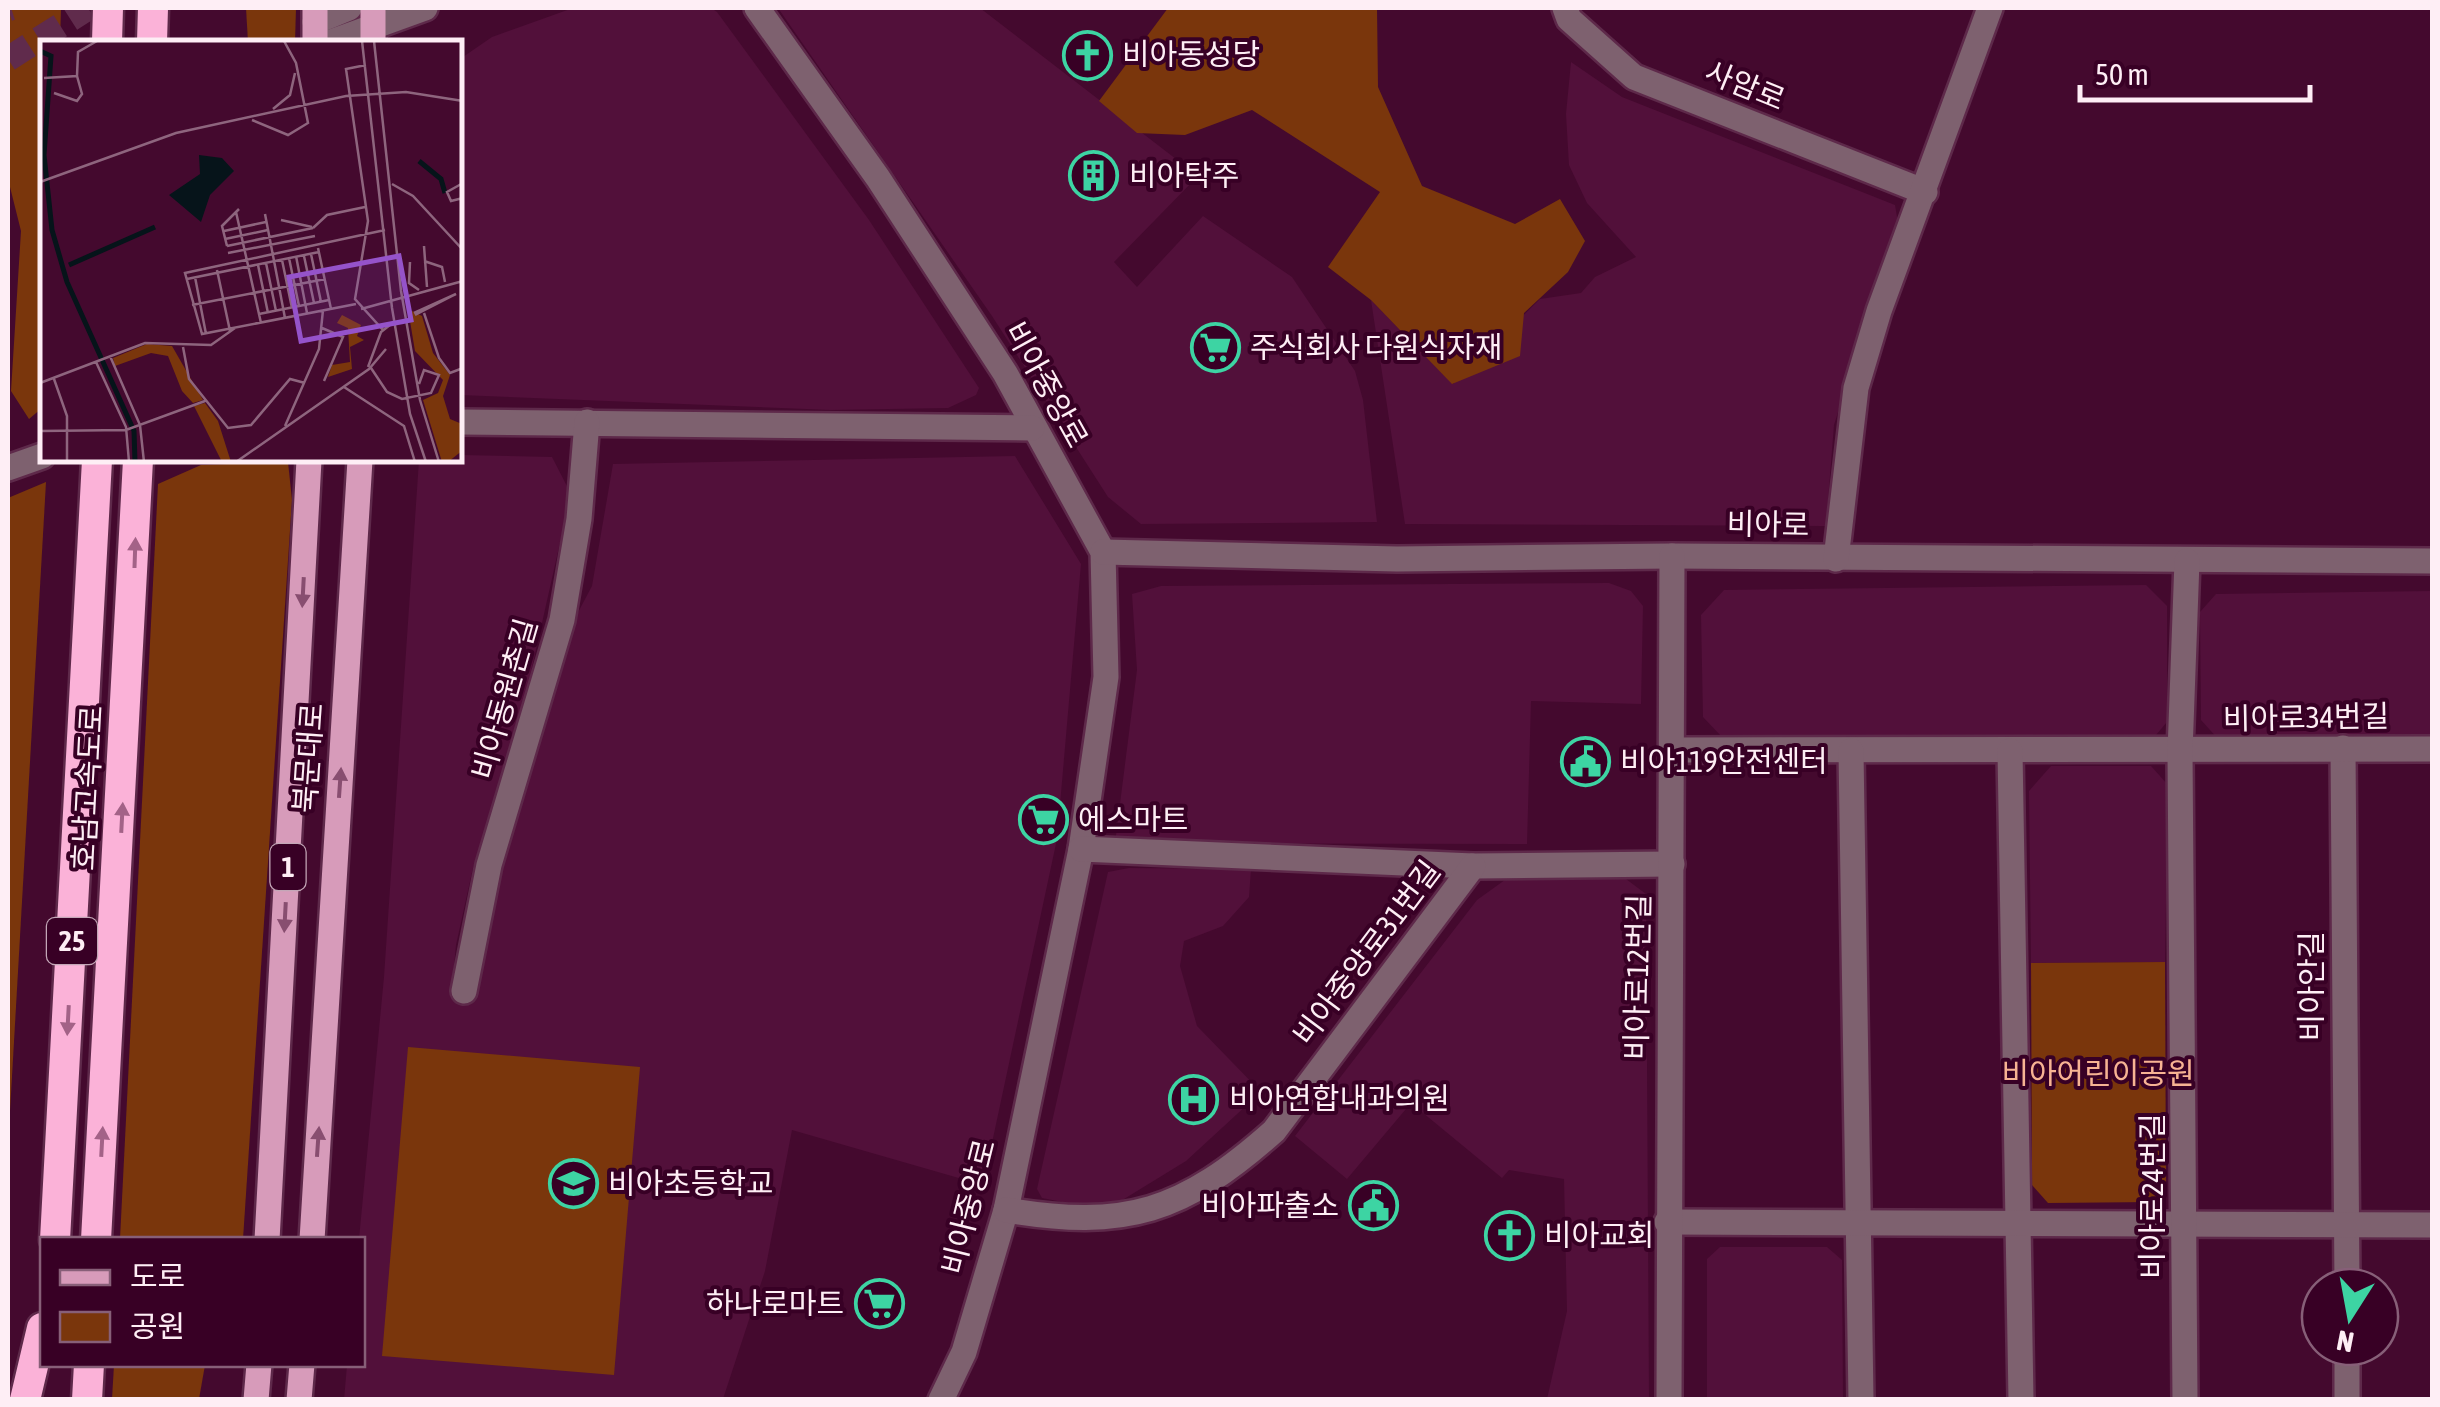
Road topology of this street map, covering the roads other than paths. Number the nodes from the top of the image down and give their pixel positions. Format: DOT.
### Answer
graph roads {
  1 [pos="108,8"];
  2 [pos="153,8"];
  3 [pos="348,8"];
  4 [pos="425,8"];
  5 [pos="757,8"];
  6 [pos="1564,8"];
  7 [pos="1990,8"];
  8 [pos="315,24"];
  9 [pos="373,25"];
  10 [pos="107,40"];
  11 [pos="152,40"];
  12 [pos="336,40"];
  13 [pos="1925,192"];
  14 [pos="462,422"];
  15 [pos="587,422"];
  16 [pos="1032,428"];
  17 [pos="40,457"];
  18 [pos="96,462"];
  19 [pos="138,462"];
  20 [pos="309,462"];
  21 [pos="360,462"];
  22 [pos="8,468"];
  23 [pos="1103,552"];
  24 [pos="1672,556"];
  25 [pos="1836,559"];
  26 [pos="2432,560"];
  27 [pos="2187,561"];
  28 [pos="2343,748"];
  29 [pos="2432,749"];
  30 [pos="1673,750"];
  31 [pos="1851,750"];
  32 [pos="2010,751"];
  33 [pos="2180,752"];
  34 [pos="1081,849"];
  35 [pos="1672,864"];
  36 [pos="1473,866"];
  37 [pos="464,991"];
  38 [pos="1006,1210"];
  39 [pos="1666,1222"];
  40 [pos="2020,1223"];
  41 [pos="2187,1224"];
  42 [pos="2347,1224"];
  43 [pos="2432,1225"];
  44 [pos="1860,1226"];
  45 [pos="55,1237"];
  46 [pos="96,1237"];
  47 [pos="267,1237"];
  48 [pos="312,1237"];
  49 [pos="2347,1267"];
  50 [pos="40,1336"];
  51 [pos="46,1367"];
  52 [pos="89,1367"];
  53 [pos="259,1367"];
  54 [pos="302,1367"];
  55 [pos="2347,1367"];
  56 [pos="25,1400"];
  57 [pos="44,1400"];
  58 [pos="87,1400"];
  59 [pos="256,1400"];
  60 [pos="299,1400"];
  61 [pos="941,1400"];
  62 [pos="1669,1400"];
  63 [pos="1861,1400"];
  64 [pos="2020,1400"];
  65 [pos="2186,1400"];
  66 [pos="2347,1400"];
  1 -- 10 [label="highway"];
  2 -- 11 [label="highway"];
  3 -- 8 [label="street"];
  4 -- 9 [label="street"];
  5 -- 16 [label="street, 비아중앙로"];
  6 -- 13 [label="street, 사암로"];
  7 -- 13 [label="street"];
  9 -- 12 [label="street"];
  13 -- 25 [label="street"];
  14 -- 15 [label="street"];
  15 -- 16 [label="street"];
  15 -- 37 [label="street, 비아동원촌길"];
  16 -- 23 [label="street, 비아중앙로"];
  17 -- 22 [label="street"];
  18 -- 45 [label="highway, 호남고속도로 / 25, one-way"];
  46 -- 19 [label="highway, 호남고속도로 / 25, one-way"];
  20 -- 47 [label="main road, 북문대로 / 1, one-way"];
  48 -- 21 [label="main road, 북문대로 / 1, one-way"];
  23 -- 24 [label="street, 비아로"];
  23 -- 34 [label="street, 비아중앙로"];
  24 -- 25 [label="street, 비아로"];
  24 -- 30 [label="street, 비아로12번길"];
  25 -- 27 [label="street, 비아로"];
  26 -- 27 [label="street, 비아로"];
  27 -- 33 [label="street, 비아로24번길"];
  28 -- 29 [label="street, 비아로34번길"];
  28 -- 33 [label="street, 비아로34번길"];
  28 -- 42 [label="street, 비아안길"];
  30 -- 31 [label="street"];
  30 -- 35 [label="street, 비아로12번길"];
  31 -- 32 [label="street"];
  31 -- 44 [label="street"];
  32 -- 33 [label="street"];
  32 -- 40 [label="street"];
  33 -- 41 [label="street, 비아로24번길"];
  34 -- 36 [label="street"];
  34 -- 38 [label="street, 비아중앙로"];
  35 -- 36 [label="street"];
  35 -- 39 [label="street, 비아로12번길"];
  36 -- 38 [label="street, 비아중앙로31번길"];
  38 -- 61 [label="street, 비아중앙로"];
  39 -- 44 [label="street"];
  39 -- 62 [label="street, 비아로12번길"];
  40 -- 41 [label="street"];
  40 -- 44 [label="street"];
  40 -- 64 [label="street"];
  41 -- 42 [label="street"];
  41 -- 65 [label="street, 비아로24번길"];
  42 -- 43 [label="street"];
  42 -- 49 [label="street, 비아안길"];
  44 -- 63 [label="street"];
  50 -- 56 [label="highway"];
  51 -- 57 [label="highway"];
  52 -- 58 [label="highway"];
  53 -- 59 [label="main road"];
  54 -- 60 [label="main road"];
  55 -- 66 [label="street"];
}
